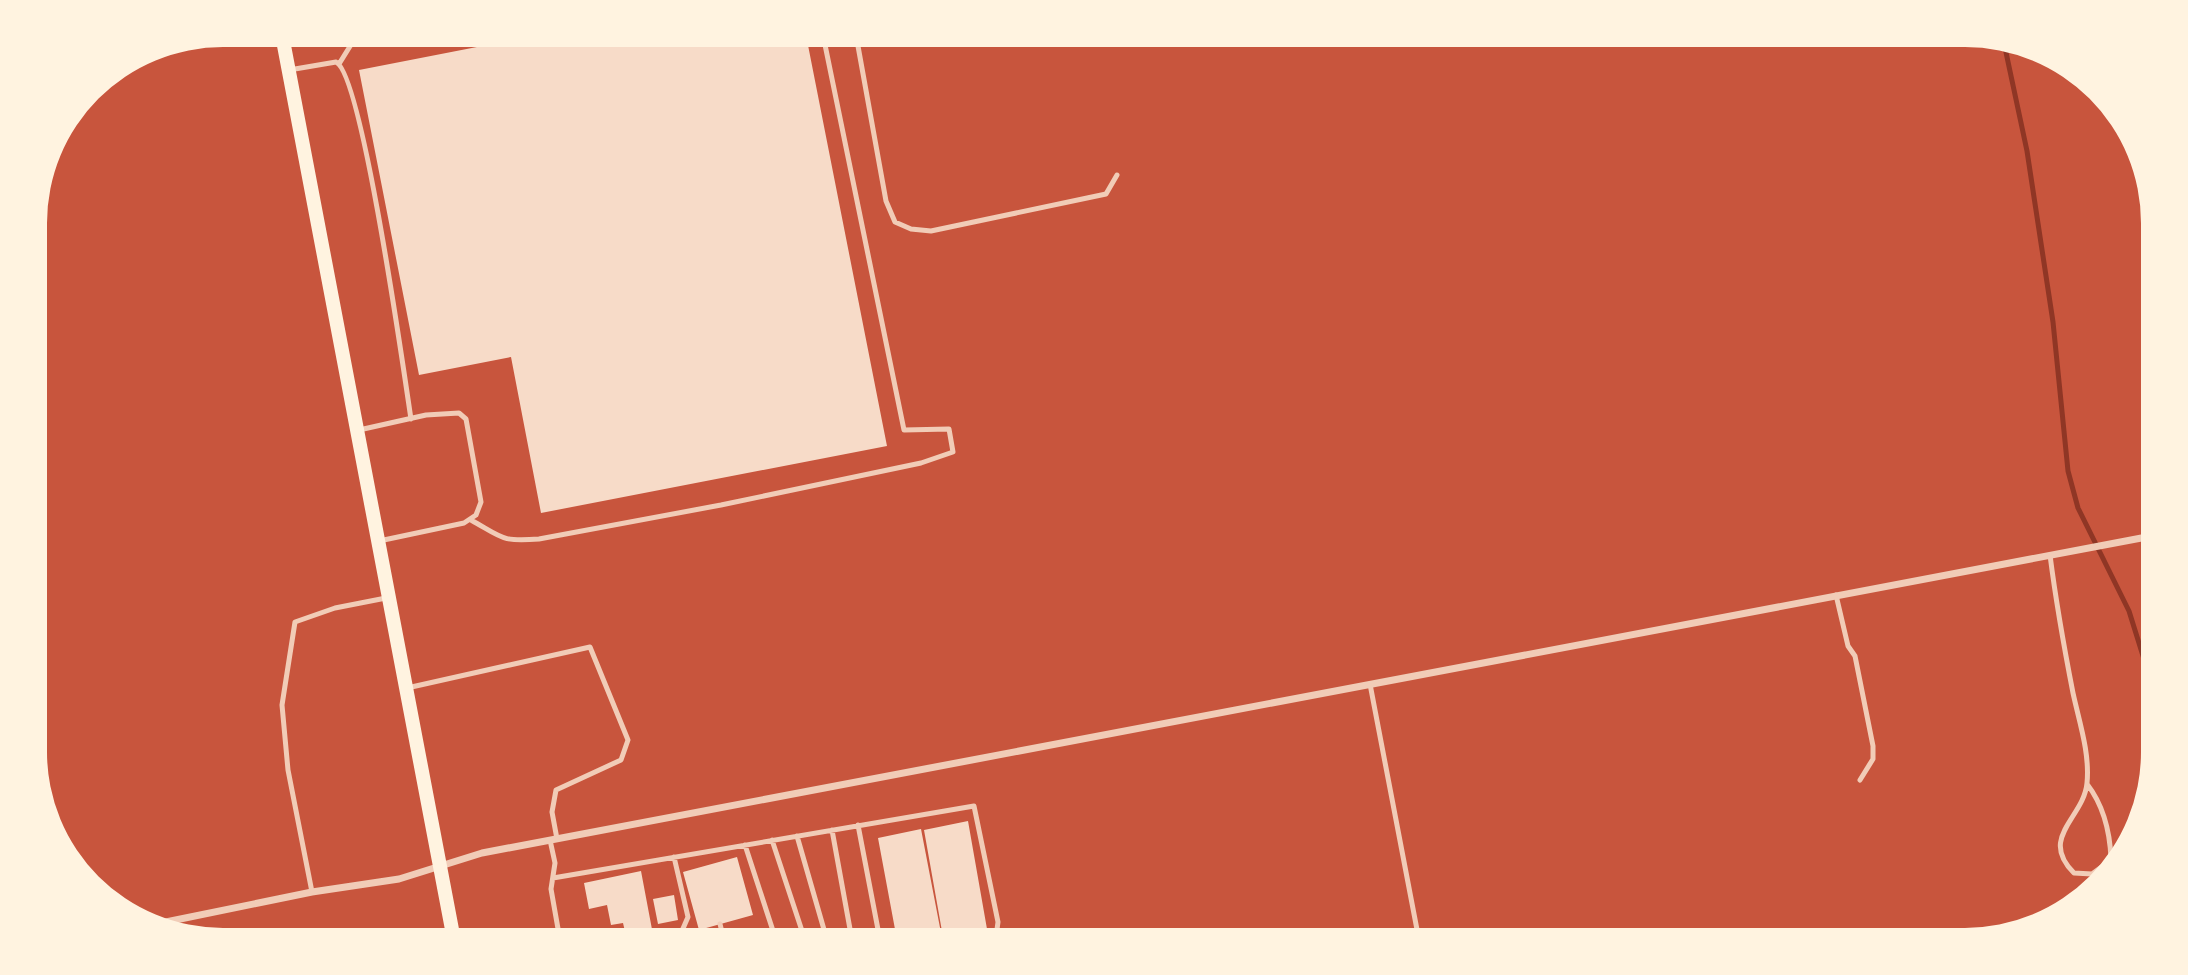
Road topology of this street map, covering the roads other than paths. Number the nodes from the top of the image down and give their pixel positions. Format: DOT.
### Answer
graph roads {
  1 [pos="285,48"];
  2 [pos="349,48"];
  3 [pos="826,48"];
  4 [pos="858,48"];
  5 [pos="339,64"];
  6 [pos="289,70"];
  7 [pos="1117,174"];
  8 [pos="411,418"];
  9 [pos="358,430"];
  10 [pos="471,520"];
  11 [pos="2141,538"];
  12 [pos="379,541"];
  13 [pos="2050,555"];
  14 [pos="1836,595"];
  15 [pos="390,597"];
  16 [pos="1370,684"];
  17 [pos="407,688"];
  18 [pos="1860,780"];
  19 [pos="2087,784"];
  20 [pos="858,825"];
  21 [pos="832,830"];
  22 [pos="797,836"];
  23 [pos="553,840"];
  24 [pos="772,840"];
  25 [pos="745,845"];
  26 [pos="2111,849"];
  27 [pos="674,857"];
  28 [pos="439,866"];
  29 [pos="2091,874"];
  30 [pos="553,878"];
  31 [pos="312,892"];
  32 [pos="174,920"];
  33 [pos="720,924"];
  34 [pos="1417,927"];
  35 [pos="452,928"];
  36 [pos="558,928"];
  37 [pos="683,928"];
  38 [pos="721,928"];
  39 [pos="772,928"];
  40 [pos="801,928"];
  41 [pos="823,928"];
  42 [pos="850,928"];
  43 [pos="878,928"];
  44 [pos="997,928"];
  1 -- 6 [label="main road"];
  2 -- 5 [label="lane"];
  3 -- 10 [label="lane"];
  4 -- 7 [label="lane"];
  5 -- 6 [label="lane"];
  5 -- 8 [label="lane"];
  6 -- 9 [label="main road"];
  8 -- 9 [label="lane"];
  8 -- 10 [label="lane"];
  9 -- 12 [label="main road"];
  10 -- 12 [label="lane"];
  11 -- 13 [label="street"];
  12 -- 15 [label="main road"];
  13 -- 14 [label="street"];
  13 -- 19 [label="lane"];
  14 -- 16 [label="street"];
  14 -- 18 [label="lane"];
  15 -- 17 [label="main road"];
  15 -- 31 [label="lane"];
  16 -- 23 [label="street"];
  16 -- 34 [label="lane"];
  17 -- 23 [label="lane"];
  17 -- 28 [label="main road"];
  19 -- 26 [label="lane"];
  19 -- 29 [label="lane"];
  20 -- 21 [label="lane"];
  20 -- 43 [label="lane"];
  20 -- 44 [label="lane"];
  21 -- 22 [label="lane"];
  21 -- 42 [label="lane"];
  22 -- 24 [label="lane"];
  22 -- 41 [label="lane"];
  23 -- 28 [label="street"];
  23 -- 30 [label="lane"];
  24 -- 25 [label="lane"];
  24 -- 40 [label="lane"];
  25 -- 27 [label="lane"];
  25 -- 39 [label="lane"];
  27 -- 30 [label="lane"];
  27 -- 37 [label="lane"];
  28 -- 31 [label="street"];
  28 -- 35 [label="main road"];
  30 -- 36 [label="lane"];
  31 -- 32 [label="street"];
  33 -- 38 [label="lane"];
}
